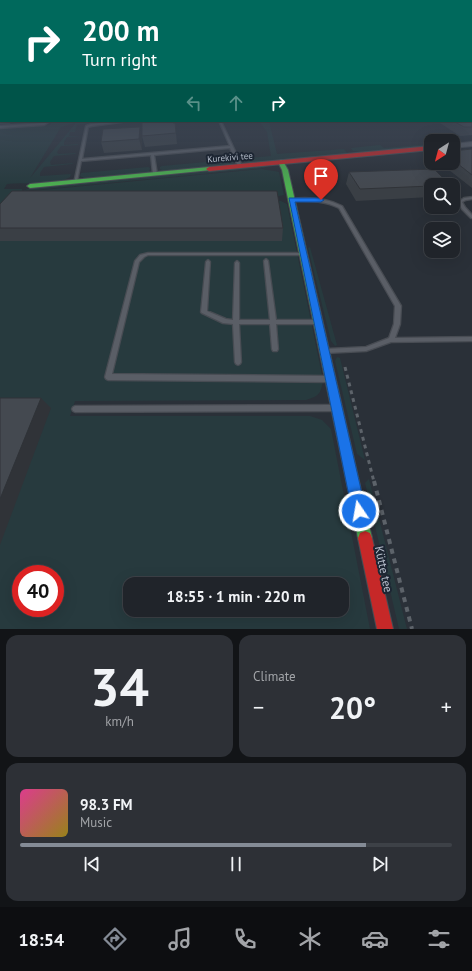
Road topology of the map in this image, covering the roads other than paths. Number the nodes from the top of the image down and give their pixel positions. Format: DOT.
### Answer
graph roads {
  1 [pos="87,128"];
  2 [pos="223,128"];
  3 [pos="472,144"];
  4 [pos="460,145"];
  5 [pos="232,148"];
  6 [pos="424,149"];
  7 [pos="152,154"];
  8 [pos="80,160"];
  9 [pos="281,162"];
  10 [pos="240,166"];
  11 [pos="155,174"];
  12 [pos="75,182"];
  13 [pos="30,186"];
  14 [pos="472,198"];
  15 [pos="291,200"];
  16 [pos="472,217"];
  17 [pos="303,254"];
  18 [pos="208,262"];
  19 [pos="237,262"];
  20 [pos="266,262"];
  21 [pos="236,322"];
  22 [pos="273,322"];
  23 [pos="318,322"];
  24 [pos="472,339"];
  25 [pos="391,340"];
  26 [pos="275,350"];
  27 [pos="324,352"];
  28 [pos="238,362"];
  29 [pos="330,379"];
  30 [pos="336,408"];
  31 [pos="75,409"];
  32 [pos="384,629"];
  1 -- 8 [label="lane"];
  2 -- 5 [label="lane"];
  3 -- 4 [label="street"];
  5 -- 7 [label="lane"];
  5 -- 10 [label="lane"];
  6 -- 9 [label="street, Kurekivi tee"];
  7 -- 8 [label="lane"];
  7 -- 11 [label="lane"];
  8 -- 12 [label="lane"];
  9 -- 10 [label="street, Kurekivi tee"];
  9 -- 15 [label="street, Kütte tee"];
  10 -- 11 [label="street, Kurekivi tee"];
  11 -- 12 [label="street, Kurekivi tee"];
  12 -- 13 [label="street, Kurekivi tee"];
  14 -- 16 [label="lane"];
  15 -- 17 [label="street, Kütte tee"];
  15 -- 25 [label="lane"];
  17 -- 23 [label="street, Kütte tee"];
  17 -- 29 [label="lane"];
  18 -- 21 [label="lane"];
  19 -- 21 [label="lane"];
  20 -- 22 [label="lane"];
  21 -- 22 [label="lane"];
  21 -- 28 [label="lane"];
  22 -- 23 [label="lane"];
  22 -- 26 [label="lane"];
  23 -- 27 [label="street, Kütte tee"];
  24 -- 25 [label="lane"];
  25 -- 27 [label="lane"];
  27 -- 29 [label="street, Kütte tee"];
  29 -- 30 [label="street, Kütte tee"];
  30 -- 31 [label="lane"];
  30 -- 32 [label="street, Kütte tee"];
}
